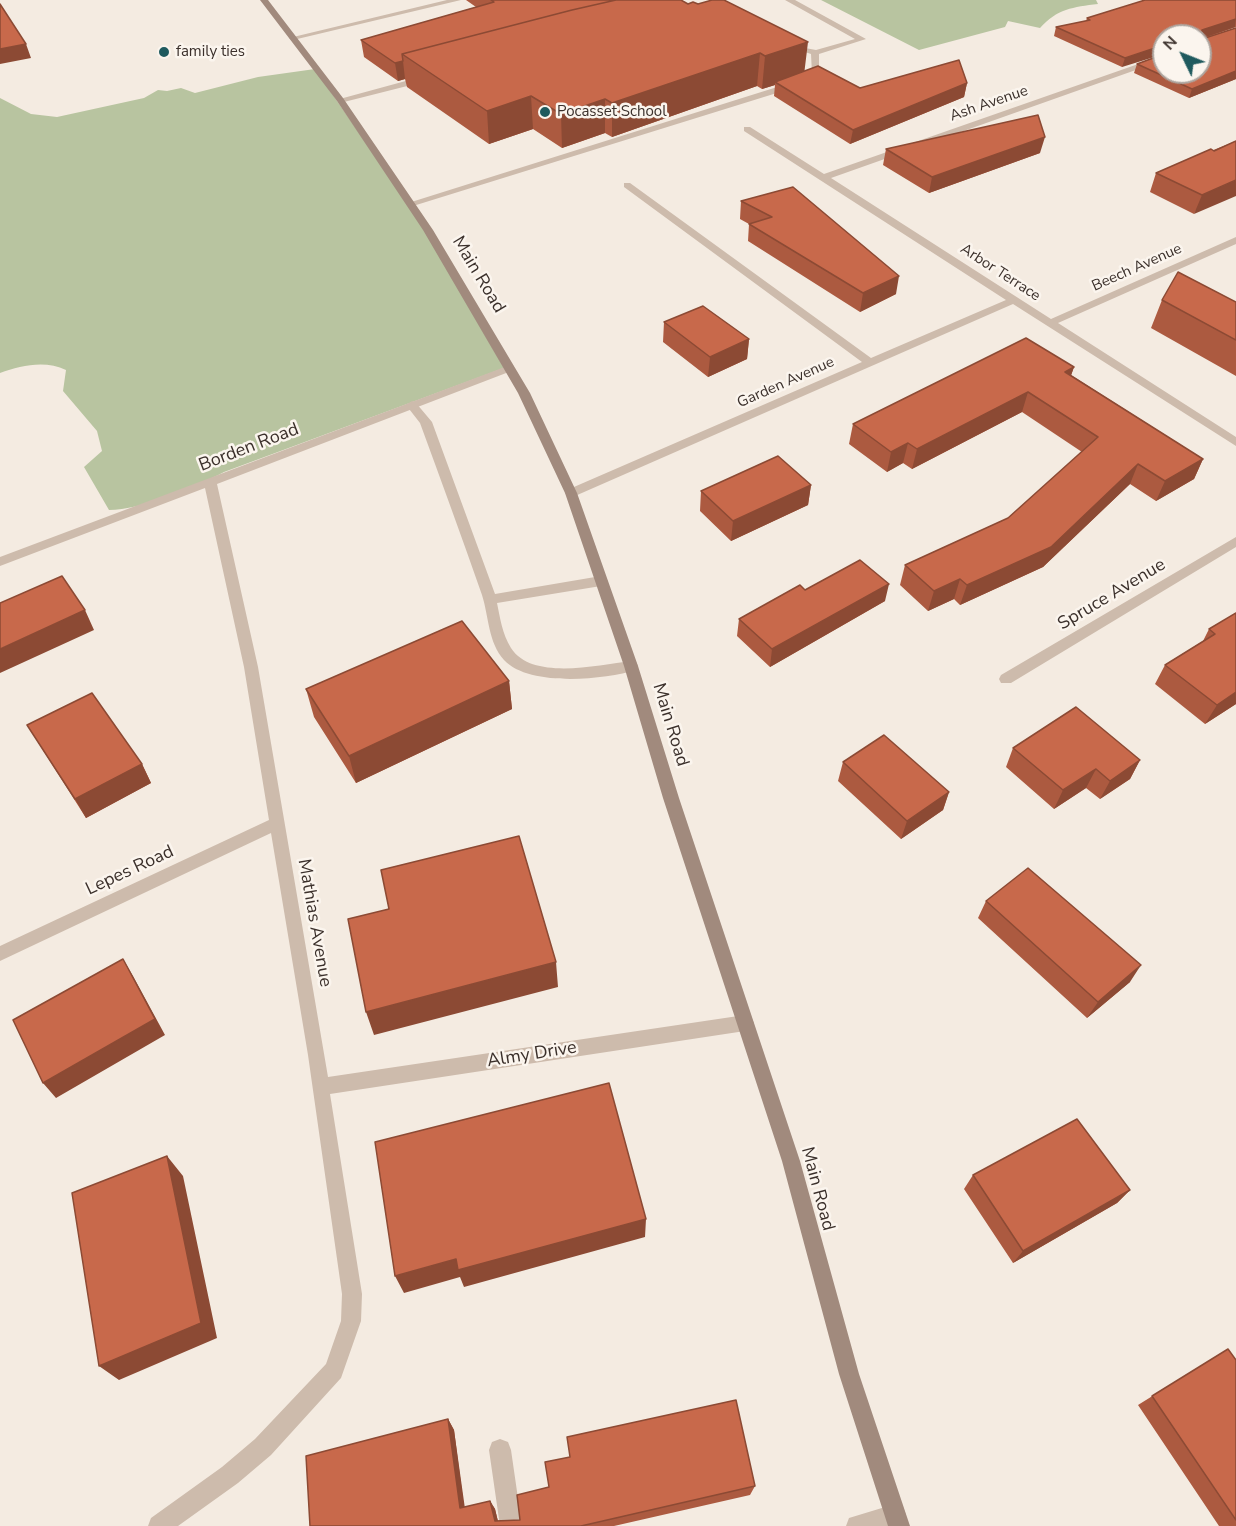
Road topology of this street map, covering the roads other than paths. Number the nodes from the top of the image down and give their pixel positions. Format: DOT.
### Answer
graph roads {
  1 [pos="264,0"];
  2 [pos="458,0"];
  3 [pos="789,0"];
  4 [pos="294,38"];
  5 [pos="805,48"];
  6 [pos="815,53"];
  7 [pos="1152,61"];
  8 [pos="430,77"];
  9 [pos="340,100"];
  10 [pos="747,129"];
  11 [pos="823,178"];
  12 [pos="627,185"];
  13 [pos="410,204"];
  14 [pos="1236,240"];
  15 [pos="1014,300"];
  16 [pos="1050,323"];
  17 [pos="870,363"];
  18 [pos="510,368"];
  19 [pos="412,405"];
  20 [pos="1236,442"];
  21 [pos="210,482"];
  22 [pos="570,493"];
  23 [pos="1236,542"];
  24 [pos="0,562"];
  25 [pos="601,581"];
  26 [pos="490,598"];
  27 [pos="632,666"];
  28 [pos="1006,679"];
  29 [pos="277,823"];
  30 [pos="0,954"];
  31 [pos="745,1023"];
  32 [pos="320,1088"];
  33 [pos="500,1450"];
  34 [pos="897,1520"];
  35 [pos="159,1526"];
  36 [pos="511,1526"];
  37 [pos="857,1526"];
  1 -- 4 [label="main road, Main Road"];
  2 -- 4 [label="street"];
  3 -- 6 [label="street"];
  4 -- 9 [label="main road, Main Road"];
  5 -- 6 [label="street"];
  6 -- 13 [label="street"];
  7 -- 11 [label="street, Ash Avenue"];
  8 -- 9 [label="street"];
  9 -- 13 [label="main road, Main Road"];
  10 -- 11 [label="street, Arbor Terrace"];
  11 -- 15 [label="street, Arbor Terrace"];
  12 -- 17 [label="street"];
  13 -- 18 [label="main road, Main Road"];
  14 -- 16 [label="street, Beech Avenue"];
  15 -- 16 [label="street, Arbor Terrace"];
  15 -- 17 [label="street, Garden Avenue"];
  16 -- 20 [label="street, Arbor Terrace"];
  17 -- 22 [label="street, Garden Avenue"];
  18 -- 19 [label="street, Borden Road"];
  18 -- 22 [label="main road, Main Road"];
  19 -- 21 [label="street, Borden Road"];
  19 -- 26 [label="street"];
  21 -- 24 [label="street, Borden Road"];
  21 -- 29 [label="street, Mathias Avenue"];
  22 -- 25 [label="main road, Main Road"];
  23 -- 28 [label="street, Spruce Avenue"];
  25 -- 26 [label="street"];
  25 -- 27 [label="main road, Main Road"];
  26 -- 27 [label="street"];
  27 -- 31 [label="main road, Main Road"];
  29 -- 30 [label="street, Lepes Road"];
  29 -- 32 [label="street, Mathias Avenue"];
  31 -- 32 [label="street, Almy Drive"];
  31 -- 34 [label="main road, Main Road"];
  32 -- 35 [label="street, Mathias Avenue"];
  33 -- 36 [label="street"];
  34 -- 37 [label="street"];
}
